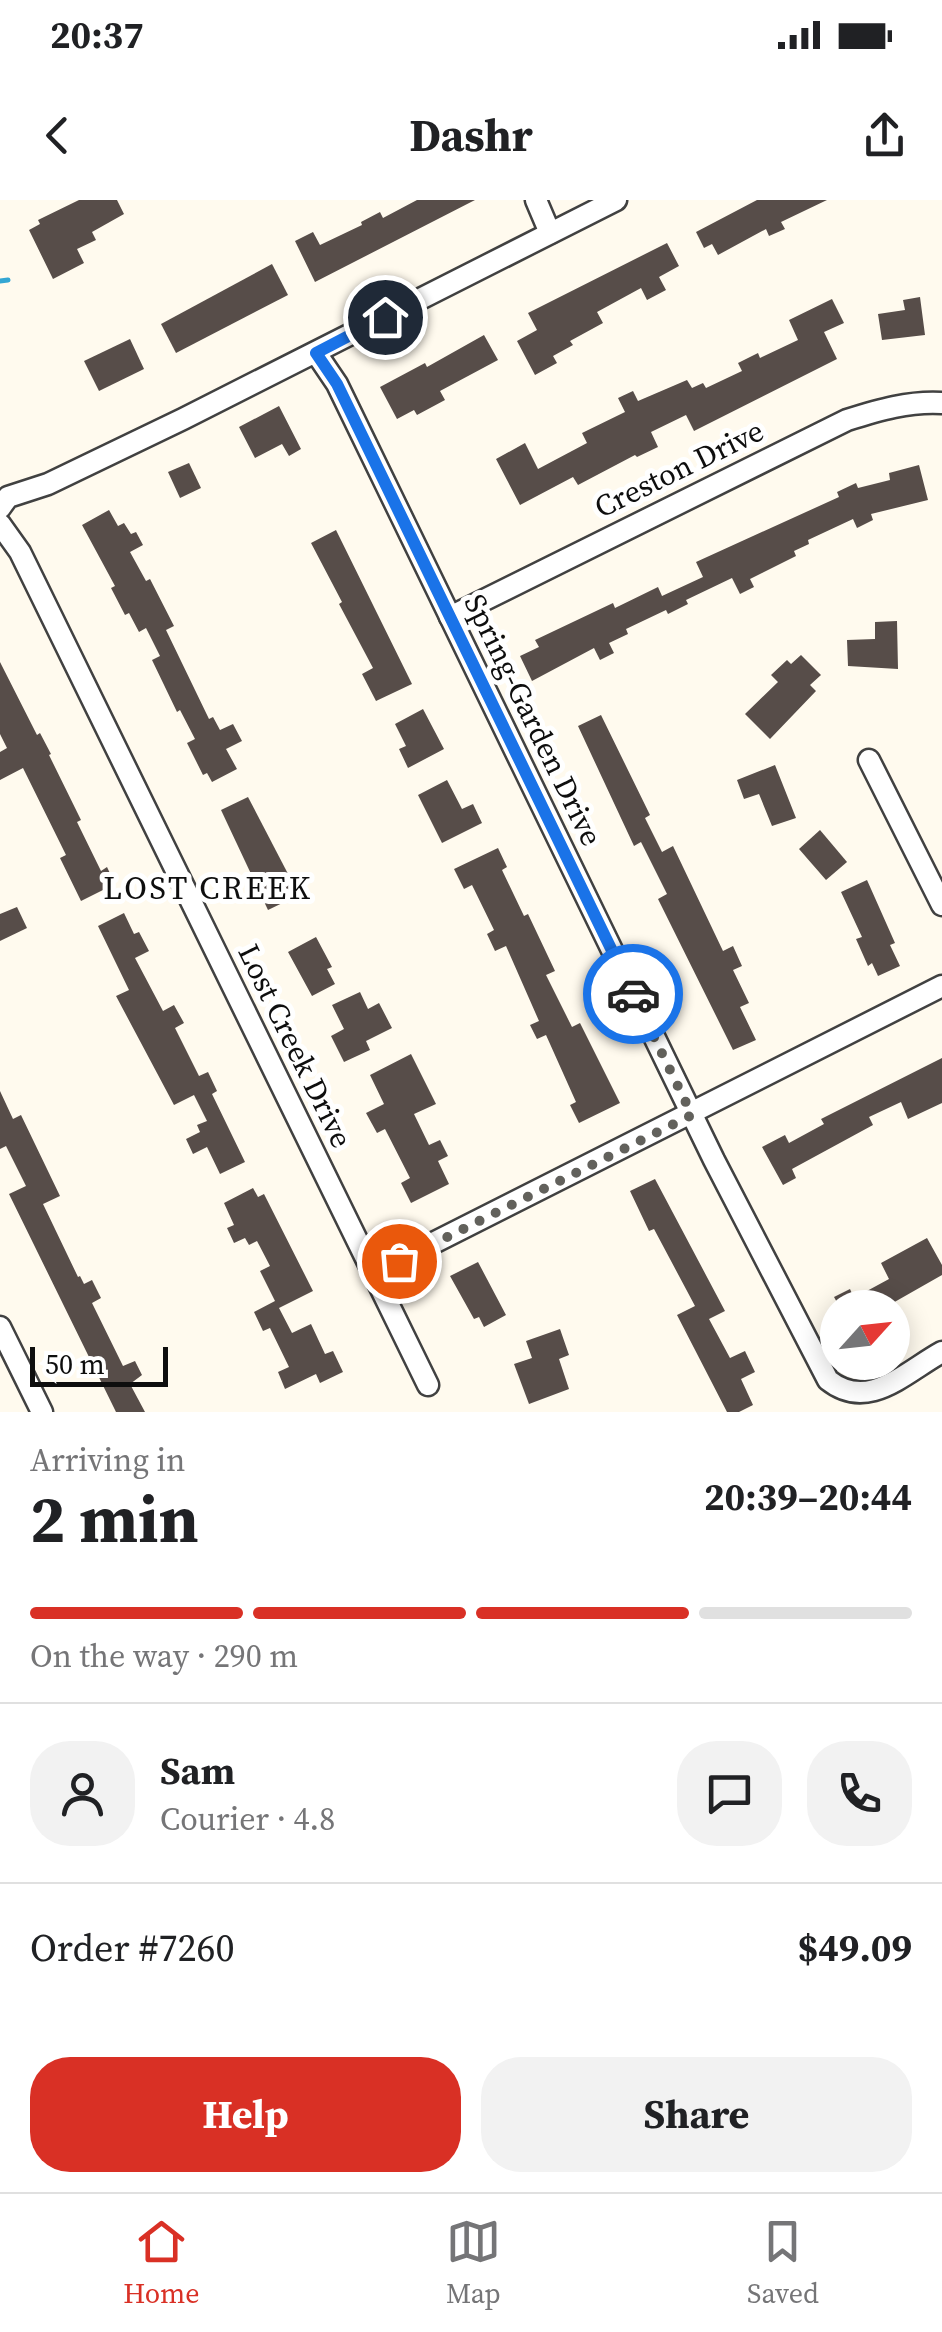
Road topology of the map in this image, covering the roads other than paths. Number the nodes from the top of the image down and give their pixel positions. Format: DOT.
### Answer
graph roads {
  1 [pos="536,200"];
  2 [pos="616,200"];
  3 [pos="550,233"];
  4 [pos="316,353"];
  5 [pos="942,403"];
  6 [pos="0,508"];
  7 [pos="0,524"];
  8 [pos="450,617"];
  9 [pos="868,760"];
  10 [pos="942,905"];
  11 [pos="942,986"];
  12 [pos="692,1115"];
  13 [pos="374,1273"];
  14 [pos="0,1326"];
  15 [pos="942,1352"];
  16 [pos="428,1385"];
  17 [pos="42,1412"];
  1 -- 3 [label="street"];
  2 -- 3 [label="street"];
  3 -- 4 [label="street"];
  4 -- 6 [label="street"];
  4 -- 8 [label="street, Spring-Garden Drive"];
  5 -- 8 [label="street, Creston Drive"];
  7 -- 13 [label="street, Lost Creek Drive"];
  8 -- 12 [label="street, Spring-Garden Drive"];
  9 -- 10 [label="street"];
  11 -- 12 [label="street"];
  12 -- 13 [label="street"];
  12 -- 15 [label="street, Spring-Garden Drive"];
  13 -- 16 [label="street, Lost Creek Drive"];
  14 -- 17 [label="street"];
}
